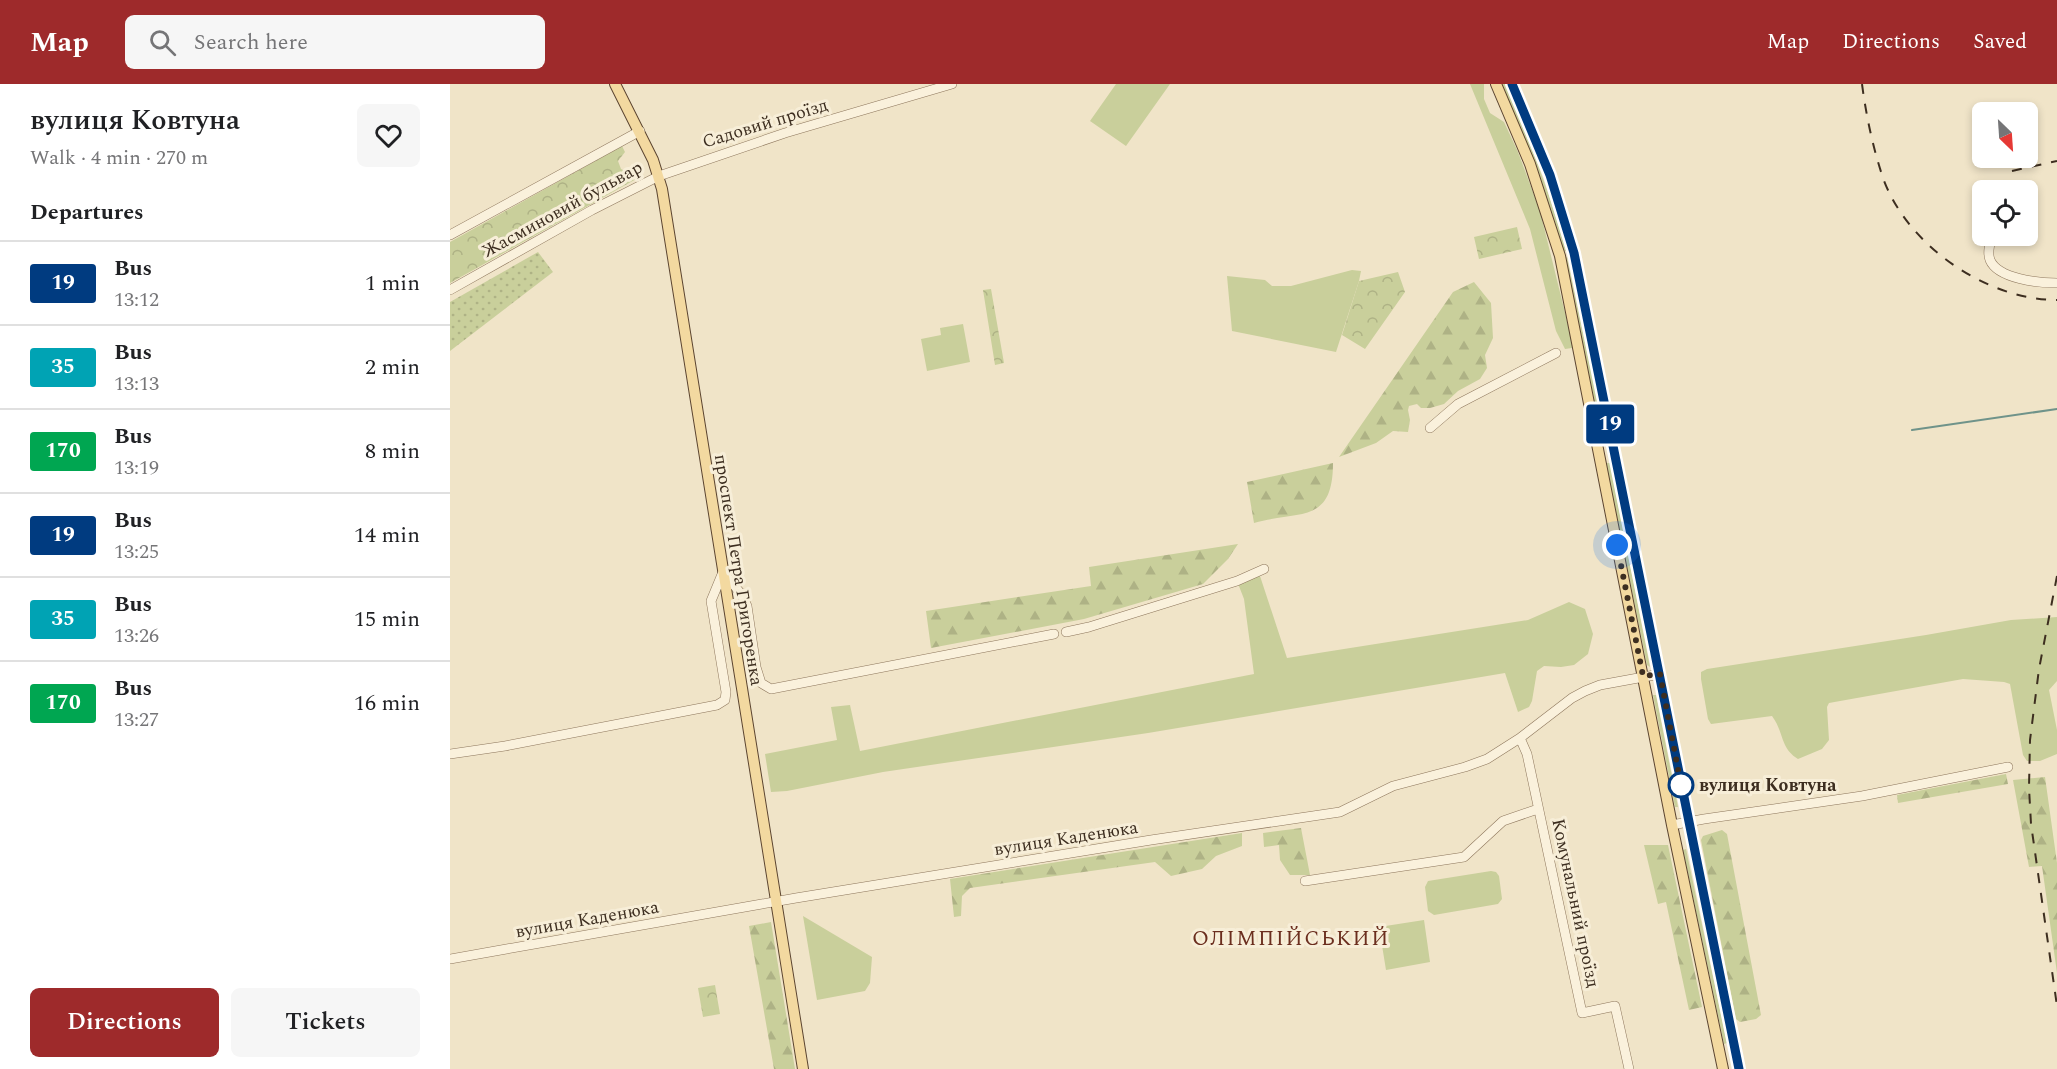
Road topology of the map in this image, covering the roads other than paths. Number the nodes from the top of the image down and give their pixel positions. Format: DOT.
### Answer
graph roads {
  1 [pos="615,84"];
  2 [pos="952,84"];
  3 [pos="1496,84"];
  4 [pos="1512,84"];
  5 [pos="640,131"];
  6 [pos="659,176"];
  7 [pos="450,235"];
  8 [pos="1990,246"];
  9 [pos="2057,283"];
  10 [pos="450,290"];
  11 [pos="1556,353"];
  12 [pos="1431,428"];
  13 [pos="1615,451"];
  14 [pos="1599,455"];
  15 [pos="1264,569"];
  16 [pos="723,572"];
  17 [pos="727,593"];
  18 [pos="742,595"];
  19 [pos="711,601"];
  20 [pos="1066,632"];
  21 [pos="1054,634"];
  22 [pos="1660,674"];
  23 [pos="1643,676"];
  24 [pos="1520,738"];
  25 [pos="450,754"];
  26 [pos="2008,767"];
  27 [pos="1538,809"];
  28 [pos="1689,822"];
  29 [pos="1672,825"];
  30 [pos="1305,881"];
  31 [pos="776,902"];
  32 [pos="450,959"];
  33 [pos="803,1069"];
  34 [pos="1629,1069"];
  35 [pos="1723,1069"];
  36 [pos="1738,1069"];
  1 -- 5 [label="main road, проспект Петра Григоренка"];
  2 -- 6 [label="street, Садовий проїзд"];
  3 -- 14 [label="main road"];
  4 -- 13 [label="main road"];
  5 -- 6 [label="main road, проспект Петра Григоренка"];
  5 -- 7 [label="street, Жасминовий бульвар"];
  6 -- 10 [label="street, Жасминовий бульвар"];
  6 -- 16 [label="main road, проспект Петра Григоренка"];
  8 -- 9 [label="street"];
  11 -- 12 [label="street"];
  13 -- 14 [label="main road"];
  13 -- 22 [label="main road"];
  14 -- 23 [label="main road"];
  15 -- 20 [label="street"];
  16 -- 17 [label="main road, проспект Петра Григоренка"];
  16 -- 18 [label="street"];
  16 -- 19 [label="street"];
  17 -- 18 [label="street"];
  17 -- 19 [label="street"];
  17 -- 31 [label="main road, проспект Петра Григоренка"];
  18 -- 21 [label="street"];
  19 -- 25 [label="street"];
  22 -- 23 [label="street, вулиця Каденюка"];
  22 -- 28 [label="main road"];
  23 -- 24 [label="street, вулиця Каденюка"];
  23 -- 29 [label="main road"];
  24 -- 27 [label="street"];
  24 -- 31 [label="street, вулиця Каденюка"];
  26 -- 28 [label="street"];
  27 -- 30 [label="street"];
  27 -- 34 [label="street, Комунальний проїзд"];
  28 -- 29 [label="street"];
  28 -- 36 [label="main road"];
  29 -- 35 [label="main road"];
  31 -- 32 [label="street, вулиця Каденюка"];
  31 -- 33 [label="main road, проспект Петра Григоренка"];
}
